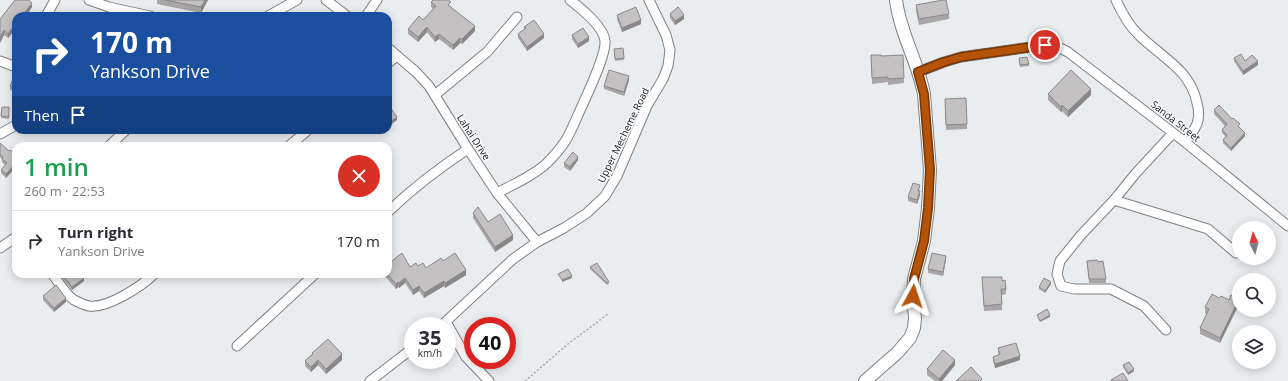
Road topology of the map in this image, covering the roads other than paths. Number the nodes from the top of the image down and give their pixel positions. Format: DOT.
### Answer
graph roads {
  1 [pos="55,0"];
  2 [pos="89,0"];
  3 [pos="297,0"];
  4 [pos="326,0"];
  5 [pos="377,0"];
  6 [pos="570,0"];
  7 [pos="649,0"];
  8 [pos="896,0"];
  9 [pos="1116,0"];
  10 [pos="48,12"];
  11 [pos="132,12"];
  12 [pos="275,12"];
  13 [pos="342,12"];
  14 [pos="369,12"];
  15 [pos="517,17"];
  16 [pos="392,52"];
  17 [pos="397,56"];
  18 [pos="392,60"];
  19 [pos="0,61"];
  20 [pos="12,66"];
  21 [pos="918,72"];
  22 [pos="435,95"];
  23 [pos="12,127"];
  24 [pos="1174,133"];
  25 [pos="0,134"];
  26 [pos="122,134"];
  27 [pos="303,134"];
  28 [pos="113,142"];
  29 [pos="294,142"];
  30 [pos="1185,142"];
  31 [pos="468,149"];
  32 [pos="497,193"];
  33 [pos="1114,200"];
  34 [pos="392,208"];
  35 [pos="1288,226"];
  36 [pos="12,240"];
  37 [pos="537,242"];
  38 [pos="0,248"];
  39 [pos="1232,250"];
  40 [pos="55,278"];
  41 [pos="149,278"];
  42 [pos="311,278"];
  43 [pos="451,317"];
  44 [pos="1166,330"];
  45 [pos="456,342"];
  46 [pos="237,346"];
  47 [pos="404,355"];
  48 [pos="370,381"];
  49 [pos="489,381"];
  50 [pos="865,381"];
  1 -- 10 [label="street"];
  2 -- 11 [label="street"];
  3 -- 12 [label="street"];
  4 -- 13 [label="street"];
  5 -- 14 [label="street"];
  6 -- 32 [label="street"];
  7 -- 37 [label="street, Upper Mecheme Road"];
  8 -- 21 [label="street"];
  9 -- 30 [label="street"];
  15 -- 22 [label="street"];
  16 -- 17 [label="street, Lahai Drive"];
  17 -- 18 [label="street"];
  17 -- 22 [label="street, Lahai Drive"];
  19 -- 20 [label="street"];
  21 -- 24 [label="street, Sanda Street"];
  21 -- 50 [label="street"];
  22 -- 31 [label="street, Lahai Drive"];
  23 -- 25 [label="street"];
  24 -- 30 [label="street, Sanda Street"];
  24 -- 33 [label="street"];
  26 -- 28 [label="street"];
  27 -- 29 [label="street"];
  30 -- 35 [label="street, Sanda Street"];
  31 -- 32 [label="street, Lahai Drive"];
  31 -- 34 [label="street"];
  32 -- 37 [label="street, Lahai Drive"];
  33 -- 39 [label="street"];
  33 -- 44 [label="street"];
  36 -- 38 [label="street"];
  37 -- 43 [label="street, Upper Mecheme Road"];
  40 -- 41 [label="street"];
  42 -- 46 [label="street"];
  45 -- 49 [label="street"];
  47 -- 48 [label="street"];
}
